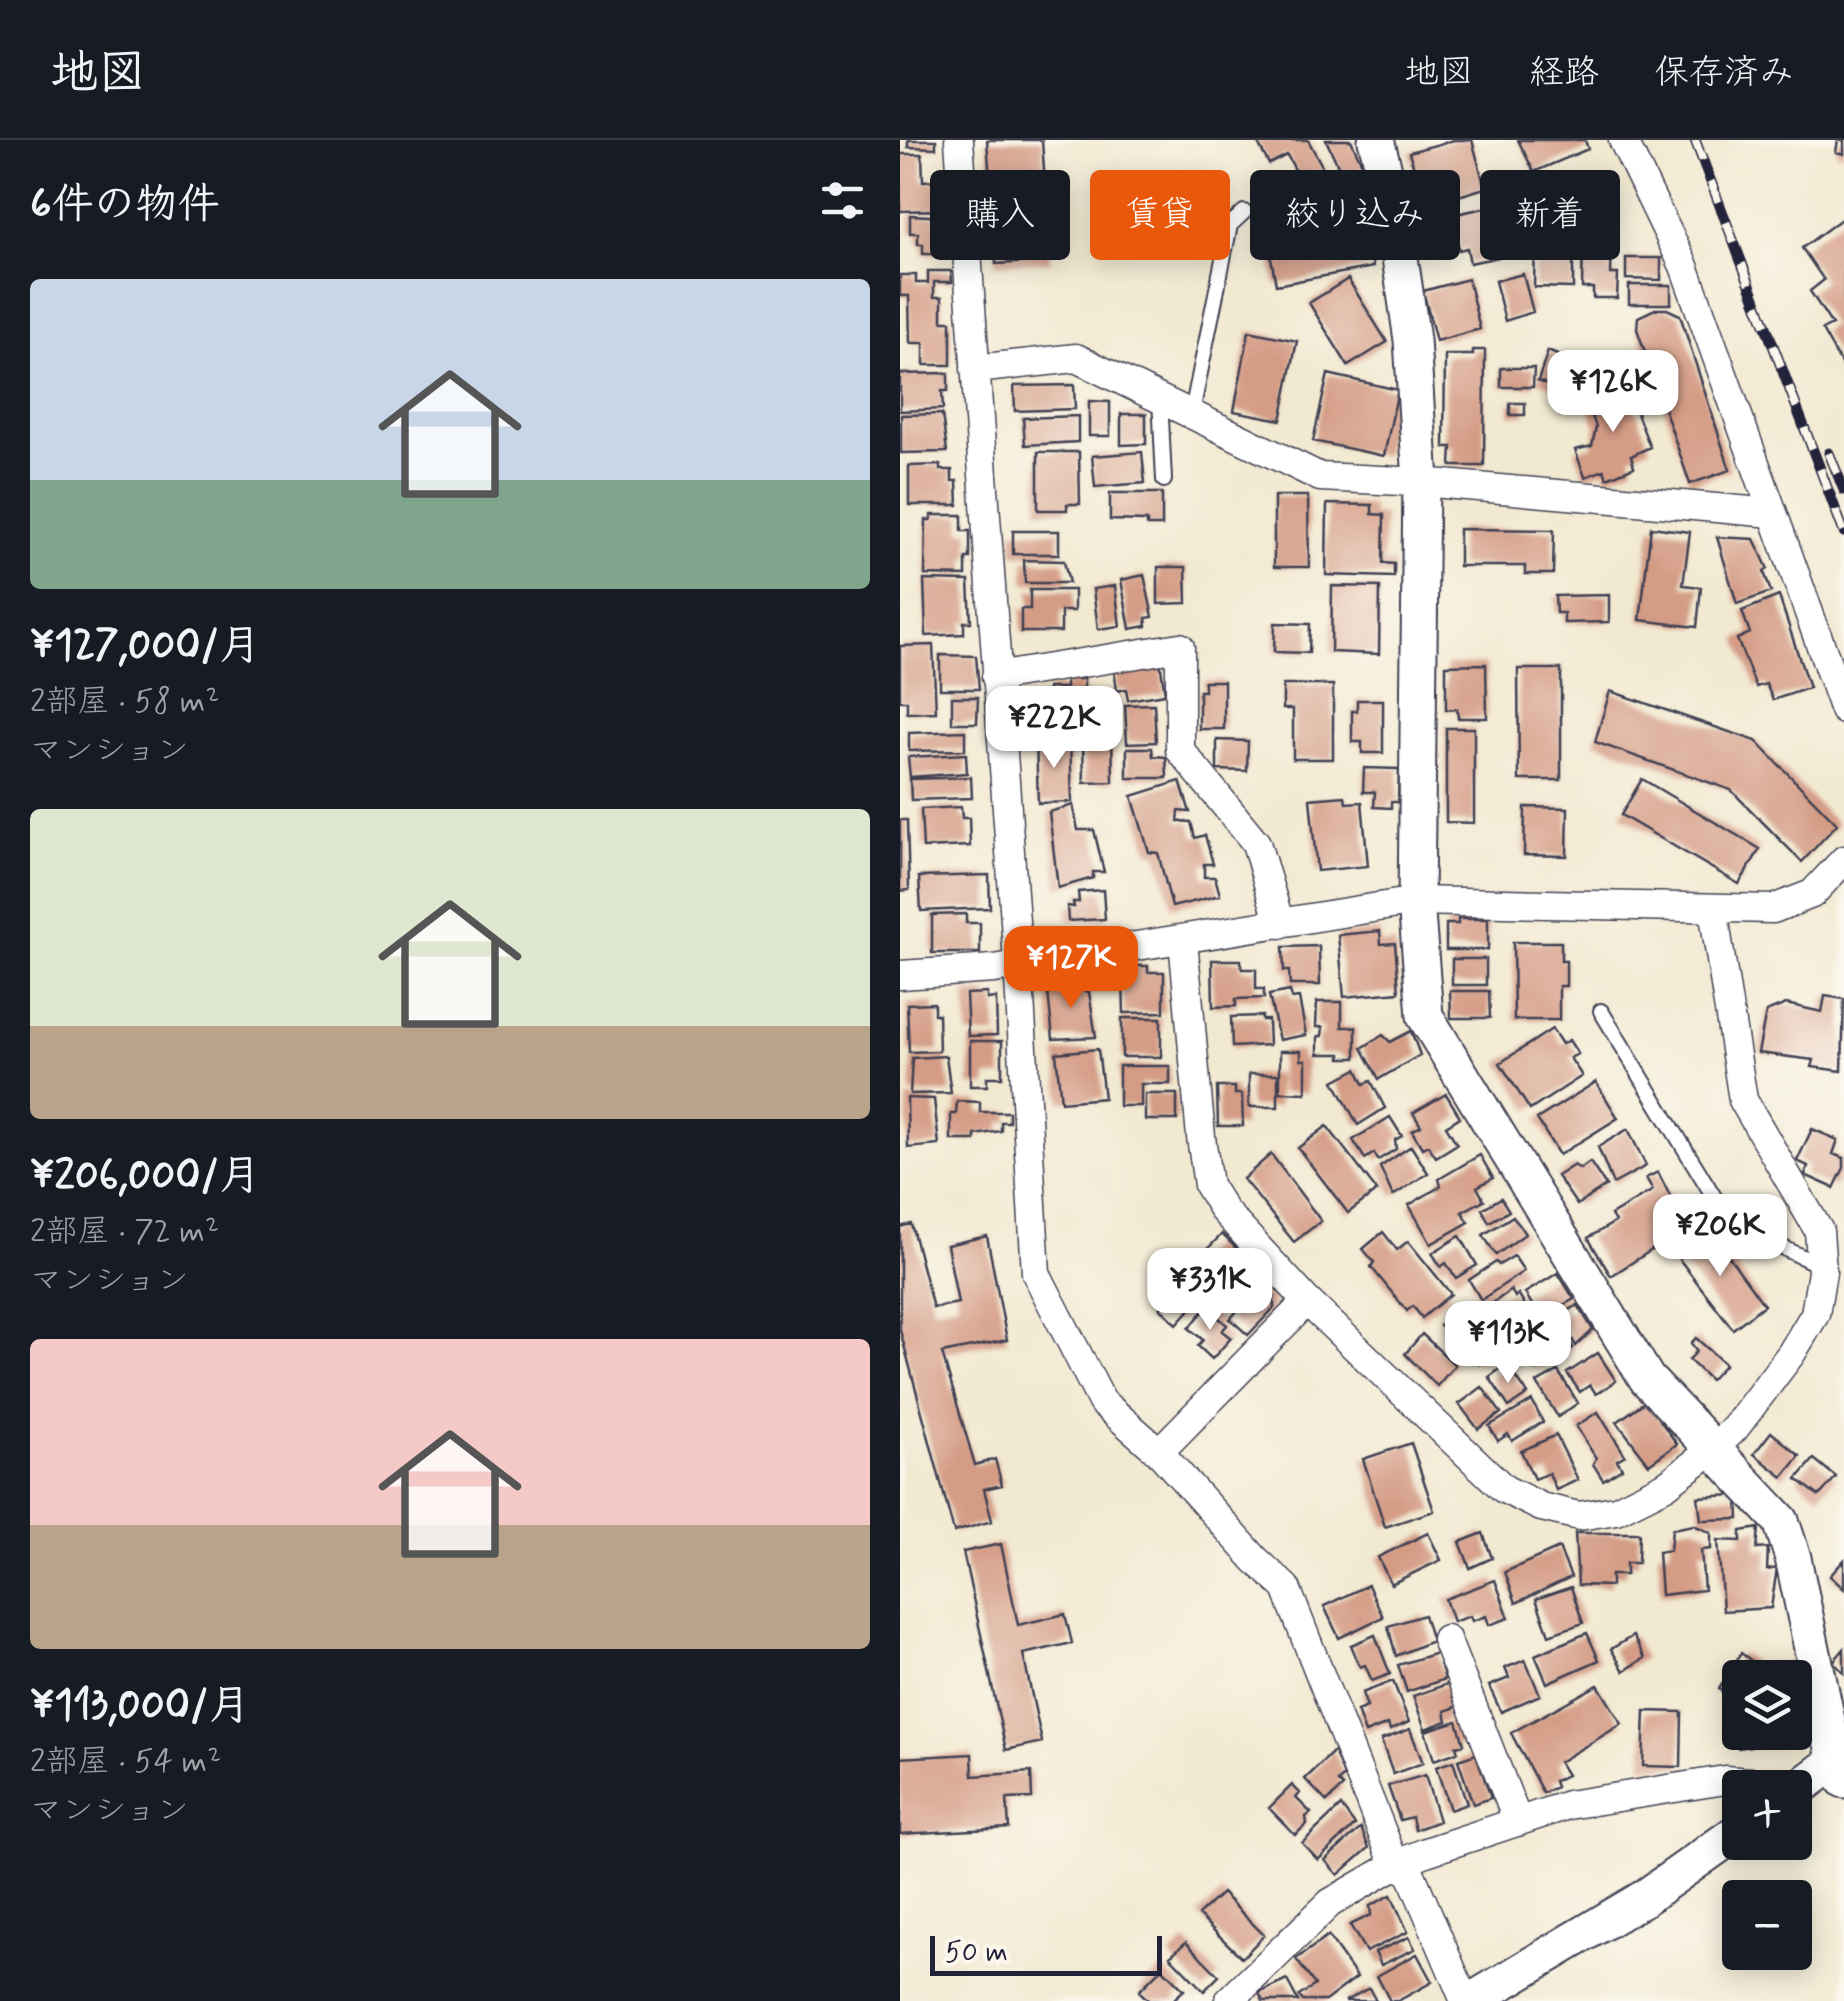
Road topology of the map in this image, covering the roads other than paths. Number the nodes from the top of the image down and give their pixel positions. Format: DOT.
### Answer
graph roads {
  1 [pos="959,140"];
  2 [pos="1376,140"];
  3 [pos="1624,140"];
  4 [pos="1244,212"];
  5 [pos="975,369"];
  6 [pos="1160,398"];
  7 [pos="1192,412"];
  8 [pos="1164,480"];
  9 [pos="1421,482"];
  10 [pos="1773,513"];
  11 [pos="996,677"];
  12 [pos="1844,710"];
  13 [pos="1844,860"];
  14 [pos="1416,901"];
  15 [pos="1713,909"];
  16 [pos="1280,924"];
  17 [pos="1182,940"];
  18 [pos="1018,963"];
  19 [pos="900,975"];
  20 [pos="1601,1011"];
  21 [pos="1821,1266"];
  22 [pos="1307,1301"];
  23 [pos="1713,1449"];
  24 [pos="1159,1452"];
  25 [pos="1446,1639"];
  26 [pos="1841,1765"];
  27 [pos="1722,1780"];
  28 [pos="1812,1781"];
  29 [pos="1518,1822"];
  30 [pos="1722,1843"];
  31 [pos="1395,1866"];
  32 [pos="1230,2001"];
  33 [pos="1468,2001"];
  1 -- 5 [label="street"];
  2 -- 9 [label="street"];
  3 -- 10 [label="street"];
  4 -- 7 [label="lane"];
  5 -- 6 [label="street"];
  5 -- 11 [label="street"];
  6 -- 7 [label="street"];
  6 -- 8 [label="lane"];
  7 -- 9 [label="street"];
  9 -- 10 [label="street"];
  9 -- 14 [label="street"];
  10 -- 12 [label="street"];
  11 -- 16 [label="street"];
  11 -- 18 [label="street"];
  13 -- 15 [label="street"];
  14 -- 15 [label="street"];
  14 -- 16 [label="street"];
  14 -- 23 [label="street"];
  15 -- 21 [label="street"];
  16 -- 17 [label="street"];
  17 -- 18 [label="street"];
  17 -- 22 [label="street"];
  18 -- 19 [label="street"];
  18 -- 24 [label="street"];
  20 -- 21 [label="lane"];
  21 -- 23 [label="street"];
  22 -- 23 [label="street"];
  22 -- 24 [label="street"];
  23 -- 26 [label="street"];
  24 -- 31 [label="street"];
  25 -- 29 [label="street"];
  26 -- 28 [label="street"];
  27 -- 29 [label="street"];
  29 -- 31 [label="street"];
  30 -- 33 [label="street"];
  31 -- 32 [label="street"];
  31 -- 33 [label="street"];
}
